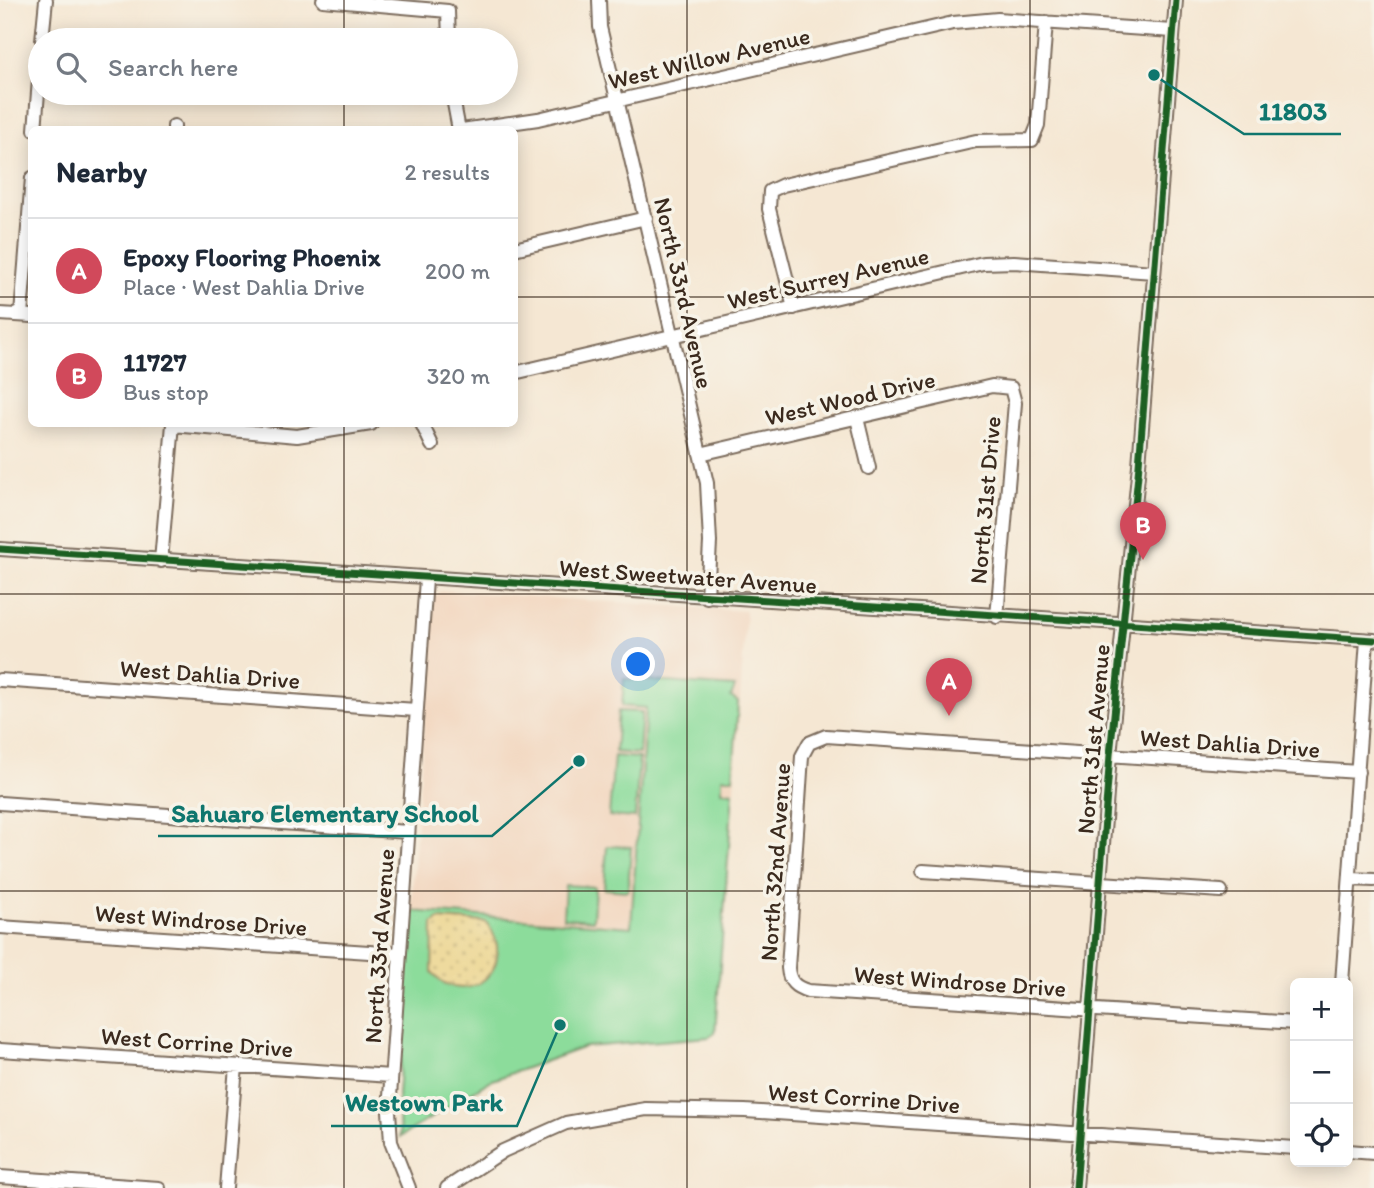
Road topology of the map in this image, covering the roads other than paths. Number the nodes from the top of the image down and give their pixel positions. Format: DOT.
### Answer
graph roads {
  1 [pos="46,0"];
  2 [pos="323,0"];
  3 [pos="599,0"];
  4 [pos="1176,0"];
  5 [pos="1046,22"];
  6 [pos="43,28"];
  7 [pos="449,28"];
  8 [pos="1174,32"];
  9 [pos="617,101"];
  10 [pos="37,105"];
  11 [pos="455,105"];
  12 [pos="35,126"];
  13 [pos="459,126"];
  14 [pos="494,126"];
  15 [pos="646,218"];
  16 [pos="518,248"];
  17 [pos="28,270"];
  18 [pos="1154,272"];
  19 [pos="793,308"];
  20 [pos="0,314"];
  21 [pos="26,316"];
  22 [pos="672,336"];
  23 [pos="518,372"];
  24 [pos="1011,388"];
  25 [pos="857,418"];
  26 [pos="173,427"];
  27 [pos="204,427"];
  28 [pos="352,427"];
  29 [pos="423,427"];
  30 [pos="432,445"];
  31 [pos="700,454"];
  32 [pos="869,468"];
  33 [pos="0,549"];
  34 [pos="161,561"];
  35 [pos="426,579"];
  36 [pos="707,597"];
  37 [pos="997,617"];
  38 [pos="1122,626"];
  39 [pos="1370,640"];
  40 [pos="0,680"];
  41 [pos="416,710"];
  42 [pos="809,743"];
  43 [pos="1110,755"];
  44 [pos="1358,772"];
  45 [pos="0,803"];
  46 [pos="408,832"];
  47 [pos="923,871"];
  48 [pos="1351,879"];
  49 [pos="1374,880"];
  50 [pos="1099,884"];
  51 [pos="1221,891"];
  52 [pos="0,927"];
  53 [pos="399,954"];
  54 [pos="1342,978"];
  55 [pos="792,984"];
  56 [pos="1090,1011"];
  57 [pos="1290,1023"];
  58 [pos="0,1050"];
  59 [pos="236,1066"];
  60 [pos="391,1076"];
  61 [pos="1080,1134"];
  62 [pos="1290,1148"];
  63 [pos="1353,1151"];
  64 [pos="1374,1153"];
  65 [pos="0,1177"];
  66 [pos="159,1188"];
  67 [pos="226,1188"];
  68 [pos="409,1188"];
  69 [pos="447,1188"];
  70 [pos="1076,1188"];
  1 -- 6 [label="street"];
  2 -- 7 [label="street"];
  3 -- 9 [label="street, North 33rd Avenue"];
  4 -- 8 [label="street, North 31st Avenue"];
  5 -- 8 [label="street, West Willow Avenue"];
  5 -- 9 [label="street, West Willow Avenue"];
  5 -- 19 [label="street"];
  8 -- 18 [label="street, North 31st Avenue"];
  9 -- 14 [label="street, West Willow Avenue"];
  9 -- 15 [label="street, North 33rd Avenue"];
  10 -- 12 [label="street"];
  11 -- 13 [label="street"];
  15 -- 16 [label="street"];
  15 -- 22 [label="street, North 33rd Avenue"];
  17 -- 21 [label="street"];
  18 -- 19 [label="street, West Surrey Avenue"];
  18 -- 38 [label="street, North 31st Avenue"];
  19 -- 22 [label="street, West Surrey Avenue"];
  20 -- 21 [label="street"];
  22 -- 23 [label="street, West Surrey Avenue"];
  22 -- 31 [label="street, North 33rd Avenue"];
  24 -- 25 [label="street, West Wood Drive"];
  24 -- 37 [label="street, North 31st Drive"];
  25 -- 31 [label="street, West Wood Drive"];
  25 -- 32 [label="street"];
  26 -- 34 [label="street"];
  27 -- 28 [label="street"];
  29 -- 30 [label="street"];
  31 -- 36 [label="street, North 33rd Avenue"];
  33 -- 34 [label="street, West Sweetwater Avenue"];
  34 -- 35 [label="street, West Sweetwater Avenue"];
  35 -- 36 [label="street, West Sweetwater Avenue"];
  35 -- 41 [label="street, North 33rd Avenue"];
  36 -- 37 [label="street, West Sweetwater Avenue"];
  37 -- 38 [label="street, West Sweetwater Avenue"];
  38 -- 39 [label="street, West Sweetwater Avenue"];
  38 -- 43 [label="street, North 31st Avenue"];
  39 -- 44 [label="street"];
  40 -- 41 [label="street, West Dahlia Drive"];
  41 -- 46 [label="street, North 33rd Avenue"];
  42 -- 43 [label="street, West Dahlia Drive"];
  42 -- 55 [label="street, North 32nd Avenue"];
  43 -- 44 [label="street, West Dahlia Drive"];
  43 -- 50 [label="street, North 31st Avenue"];
  44 -- 48 [label="street"];
  45 -- 46 [label="street"];
  46 -- 53 [label="street, North 33rd Avenue"];
  47 -- 50 [label="street"];
  48 -- 49 [label="street"];
  48 -- 54 [label="street"];
  50 -- 51 [label="street"];
  50 -- 56 [label="street, North 31st Avenue"];
  52 -- 53 [label="street, West Windrose Drive"];
  53 -- 60 [label="street, North 33rd Avenue"];
  55 -- 56 [label="street, West Windrose Drive"];
  56 -- 57 [label="street, West Windrose Drive"];
  56 -- 61 [label="street, North 31st Avenue"];
  58 -- 59 [label="street, West Corrine Drive"];
  59 -- 60 [label="street, West Corrine Drive"];
  59 -- 67 [label="street"];
  60 -- 68 [label="street, North 33rd Avenue"];
  61 -- 62 [label="street, West Corrine Drive"];
  61 -- 69 [label="street, West Corrine Drive"];
  61 -- 70 [label="street, North 31st Avenue"];
  63 -- 64 [label="street"];
  65 -- 66 [label="street"];
}
